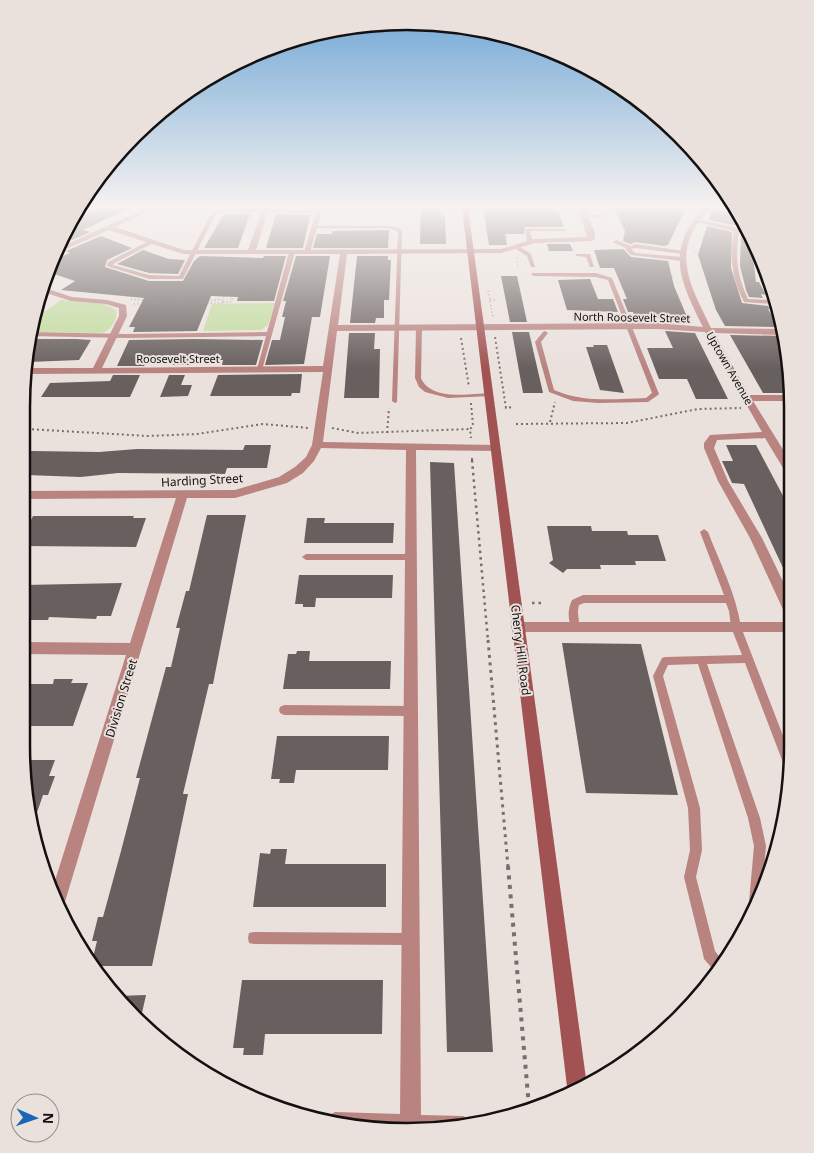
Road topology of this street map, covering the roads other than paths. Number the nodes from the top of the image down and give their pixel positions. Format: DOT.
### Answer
graph roads {
  1 [pos="112,262"];
  2 [pos="189,262"];
  3 [pos="289,262"];
  4 [pos="343,262"];
  5 [pos="399,262"];
  6 [pos="472,262"];
  7 [pos="532,262"];
  8 [pos="590,262"];
  9 [pos="685,262"];
  10 [pos="734,262"];
  11 [pos="533,266"];
  12 [pos="592,266"];
  13 [pos="534,274"];
  14 [pos="48,291"];
  15 [pos="769,302"];
  16 [pos="628,326"];
  17 [pos="334,328"];
  18 [pos="397,328"];
  19 [pos="419,328"];
  20 [pos="481,328"];
  21 [pos="708,330"];
  22 [pos="777,332"];
  23 [pos="545,333"];
  24 [pos="37,334"];
  25 [pos="270,334"];
  26 [pos="114,335"];
  27 [pos="260,369"];
  28 [pos="327,369"];
  29 [pos="96,370"];
  30 [pos="32,371"];
  31 [pos="489,394"];
  32 [pos="784,399"];
  33 [pos="394,401"];
  34 [pos="746,403"];
  35 [pos="769,435"];
  36 [pos="317,446"];
  37 [pos="411,447"];
  38 [pos="495,448"];
  39 [pos="784,460"];
  40 [pos="30,496"];
  41 [pos="182,496"];
  42 [pos="704,532"];
  43 [pos="306,557"];
  44 [pos="411,557"];
  45 [pos="784,597"];
  46 [pos="730,599"];
  47 [pos="518,627"];
  48 [pos="576,627"];
  49 [pos="736,627"];
  50 [pos="784,627"];
  51 [pos="30,648"];
  52 [pos="136,648"];
  53 [pos="748,658"];
  54 [pos="700,660"];
  55 [pos="284,710"];
  56 [pos="411,711"];
  57 [pos="784,752"];
  58 [pos="756,886"];
  59 [pos="60,892"];
  60 [pos="254,938"];
  61 [pos="410,940"];
  62 [pos="715,962"];
  63 [pos="576,1083"];
  64 [pos="410,1123"];
  1 -- 2 [label="lane"];
  3 -- 25 [label="lane"];
  4 -- 17 [label="street, Harding Street"];
  5 -- 18 [label="lane"];
  6 -- 20 [label="main road, Cherry Hill Road"];
  7 -- 11 [label="lane"];
  8 -- 12 [label="lane"];
  9 -- 21 [label="street, Uptown Avenue"];
  10 -- 15 [label="lane"];
  13 -- 16 [label="lane"];
  14 -- 26 [label="street"];
  16 -- 20 [label="street, North Roosevelt Street"];
  16 -- 21 [label="street, North Roosevelt Street"];
  16 -- 23 [label="lane"];
  17 -- 18 [label="street"];
  17 -- 28 [label="street, Harding Street"];
  18 -- 19 [label="street"];
  18 -- 33 [label="lane"];
  19 -- 20 [label="street"];
  19 -- 31 [label="lane"];
  20 -- 31 [label="main road, Cherry Hill Road"];
  21 -- 22 [label="street, North Roosevelt Street"];
  21 -- 34 [label="street, Uptown Avenue"];
  24 -- 26 [label="lane"];
  25 -- 26 [label="lane"];
  25 -- 27 [label="lane"];
  26 -- 29 [label="street"];
  27 -- 28 [label="street, Roosevelt Street"];
  27 -- 29 [label="street, Roosevelt Street"];
  28 -- 36 [label="street, Harding Street"];
  29 -- 30 [label="street, Roosevelt Street"];
  31 -- 38 [label="main road, Cherry Hill Road"];
  32 -- 34 [label="street"];
  34 -- 35 [label="street, Uptown Avenue"];
  35 -- 39 [label="street, Uptown Avenue"];
  35 -- 45 [label="street"];
  36 -- 37 [label="street"];
  36 -- 41 [label="street, Harding Street"];
  37 -- 38 [label="street"];
  37 -- 44 [label="street"];
  38 -- 47 [label="main road, Cherry Hill Road"];
  40 -- 41 [label="street, Harding Street"];
  41 -- 52 [label="street, Division Street"];
  42 -- 46 [label="lane"];
  43 -- 44 [label="lane"];
  44 -- 56 [label="street"];
  46 -- 48 [label="lane"];
  46 -- 49 [label="lane"];
  47 -- 48 [label="street"];
  47 -- 63 [label="main road, Cherry Hill Road"];
  48 -- 49 [label="street"];
  49 -- 50 [label="street"];
  49 -- 53 [label="lane"];
  51 -- 52 [label="street"];
  52 -- 59 [label="street, Division Street"];
  53 -- 54 [label="lane"];
  53 -- 57 [label="lane"];
  54 -- 58 [label="lane"];
  54 -- 62 [label="lane"];
  55 -- 56 [label="lane"];
  56 -- 61 [label="street"];
  60 -- 61 [label="lane"];
  61 -- 64 [label="street"];
}
